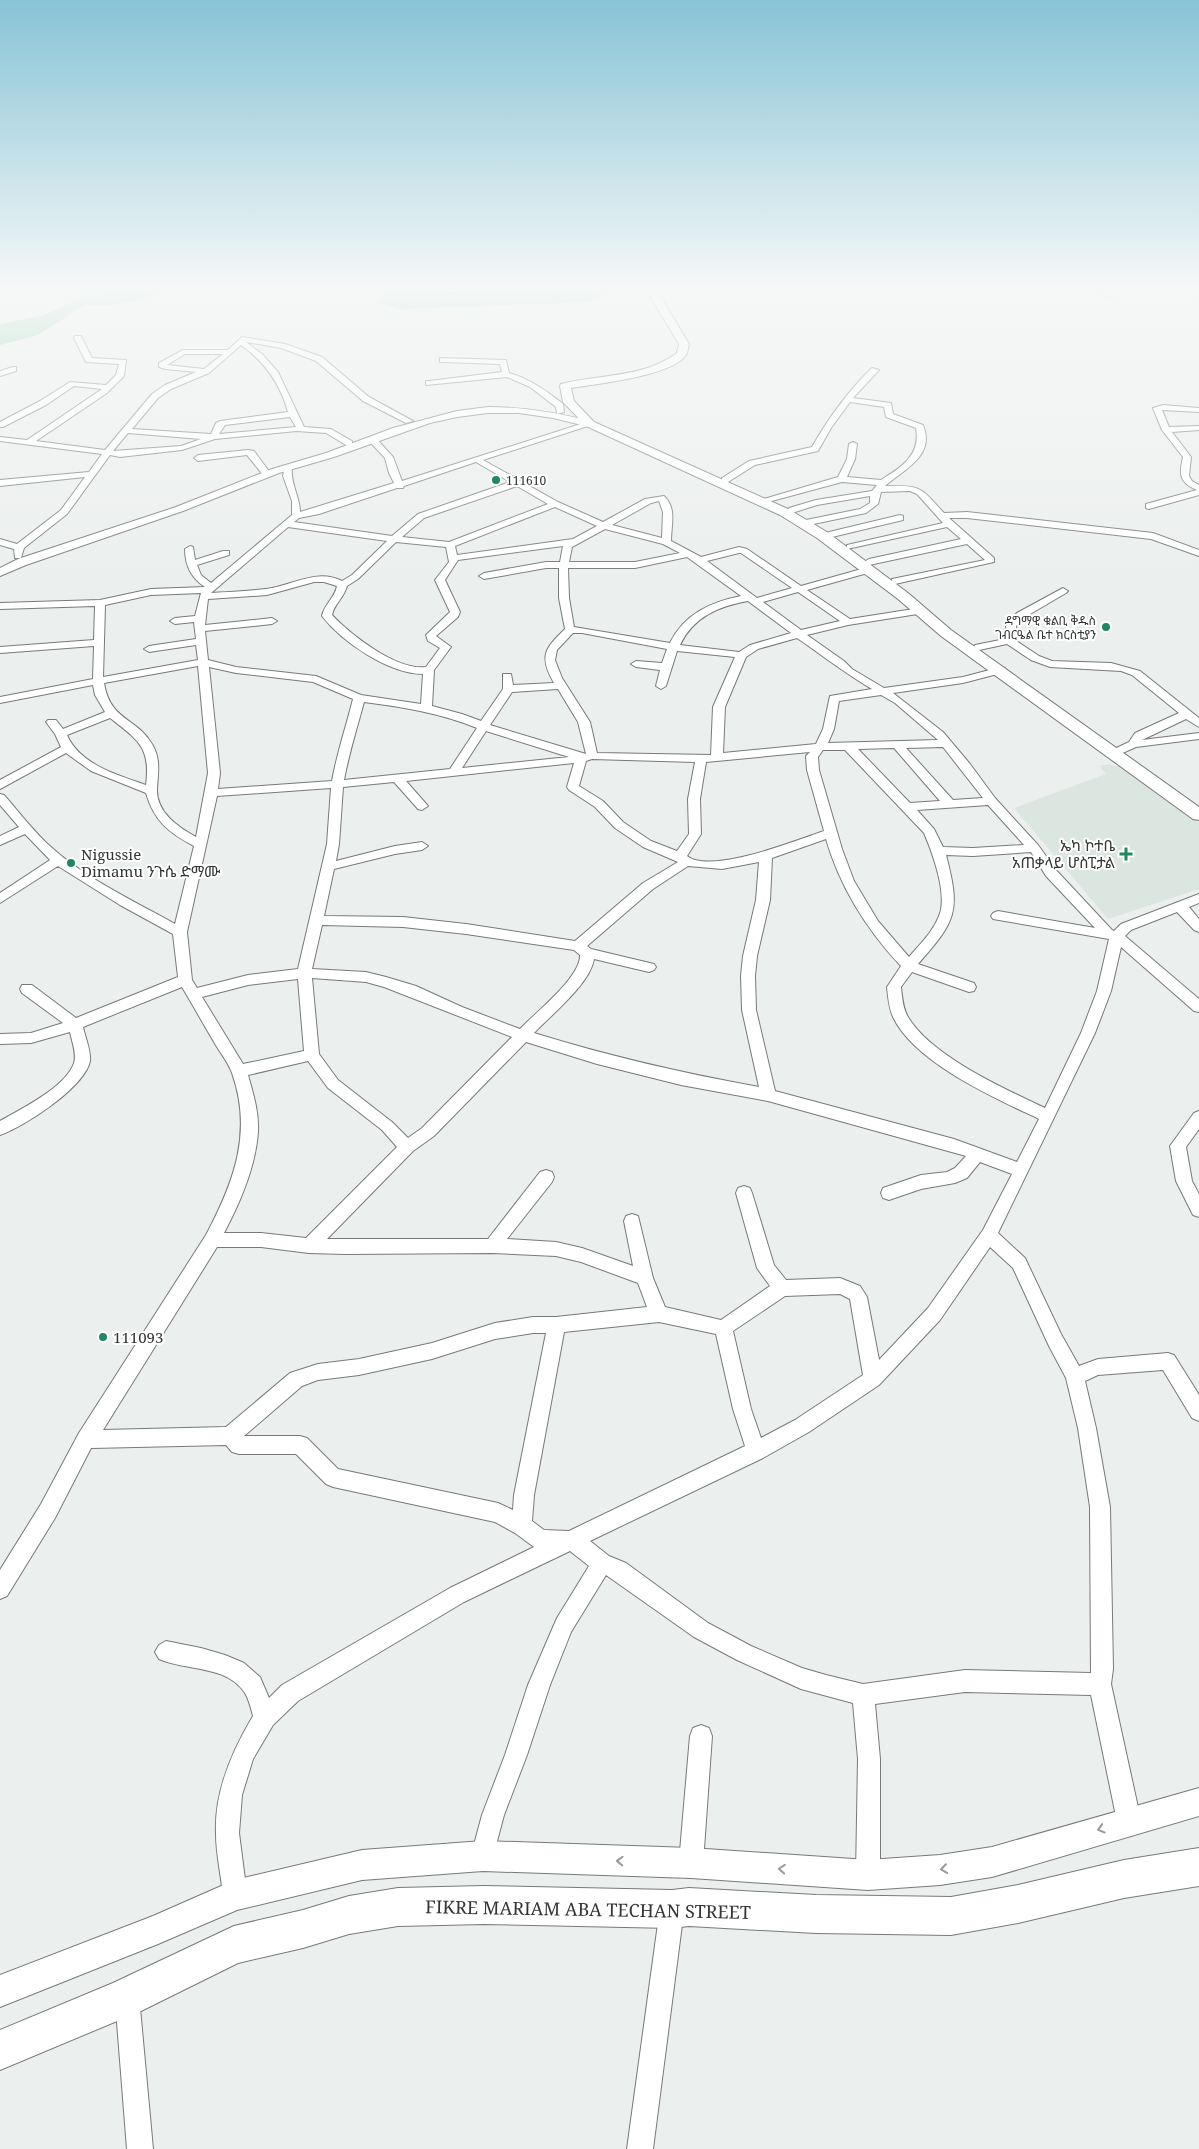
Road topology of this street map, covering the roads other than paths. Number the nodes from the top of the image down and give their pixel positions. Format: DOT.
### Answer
graph roads {
  1 [pos="69,386"];
  2 [pos="100,386"];
  3 [pos="171,386"];
  4 [pos="283,386"];
  5 [pos="351,386"];
  6 [pos="531,386"];
  7 [pos="578,386"];
  8 [pos="581,386"];
  9 [pos="859,386"];
  10 [pos="108,387"];
  11 [pos="566,389"];
  12 [pos="850,400"];
  13 [pos="1197,400"];
  14 [pos="1199,410"];
  15 [pos="560,412"];
  16 [pos="292,414"];
  17 [pos="587,420"];
  18 [pos="405,424"];
  19 [pos="0,425"];
  20 [pos="1199,428"];
  21 [pos="301,429"];
  22 [pos="1166,430"];
  23 [pos="127,431"];
  24 [pos="214,437"];
  25 [pos="0,439"];
  26 [pos="372,439"];
  27 [pos="28,442"];
  28 [pos="349,443"];
  29 [pos="853,444"];
  30 [pos="107,452"];
  31 [pos="198,458"];
  32 [pos="478,460"];
  33 [pos="288,468"];
  34 [pos="91,474"];
  35 [pos="267,474"];
  36 [pos="842,479"];
  37 [pos="726,480"];
  38 [pos="0,483"];
  39 [pos="516,483"];
  40 [pos="400,486"];
  41 [pos="879,488"];
  42 [pos="1199,490"];
  43 [pos="768,499"];
  44 [pos="555,504"];
  45 [pos="1149,506"];
  46 [pos="792,510"];
  47 [pos="942,516"];
  48 [pos="900,518"];
  49 [pos="292,520"];
  50 [pos="808,522"];
  51 [pos="949,524"];
  52 [pos="604,526"];
  53 [pos="832,534"];
  54 [pos="394,539"];
  55 [pos="967,541"];
  56 [pos="0,542"];
  57 [pos="574,542"];
  58 [pos="666,542"];
  59 [pos="450,545"];
  60 [pos="19,548"];
  61 [pos="850,548"];
  62 [pos="190,549"];
  63 [pos="226,553"];
  64 [pos="1199,553"];
  65 [pos="689,554"];
  66 [pos="454,558"];
  67 [pos="700,560"];
  68 [pos="22,562"];
  69 [pos="191,564"];
  70 [pos="563,566"];
  71 [pos="868,566"];
  72 [pos="0,572"];
  73 [pos="484,576"];
  74 [pos="895,581"];
  75 [pos="342,584"];
  76 [pos="800,588"];
  77 [pos="208,591"];
  78 [pos="1063,591"];
  79 [pos="754,599"];
  80 [pos="100,603"];
  81 [pos="0,606"];
  82 [pos="920,611"];
  83 [pos="175,621"];
  84 [pos="272,621"];
  85 [pos="848,622"];
  86 [pos="199,630"];
  87 [pos="570,630"];
  88 [pos="799,634"];
  89 [pos="1009,641"];
  90 [pos="97,643"];
  91 [pos="673,647"];
  92 [pos="979,647"];
  93 [pos="149,649"];
  94 [pos="0,650"];
  95 [pos="741,656"];
  96 [pos="202,662"];
  97 [pos="636,664"];
  98 [pos="667,667"];
  99 [pos="429,670"];
  100 [pos="1001,670"];
  101 [pos="507,676"];
  102 [pos="98,681"];
  103 [pos="841,685"];
  104 [pos="561,686"];
  105 [pos="661,686"];
  106 [pos="508,689"];
  107 [pos="881,691"];
  108 [pos="359,698"];
  109 [pos="0,700"];
  110 [pos="426,708"];
  111 [pos="111,714"];
  112 [pos="1187,714"];
  113 [pos="52,722"];
  114 [pos="1199,724"];
  115 [pos="485,728"];
  116 [pos="61,734"];
  117 [pos="1199,736"];
  118 [pos="947,742"];
  119 [pos="897,745"];
  120 [pos="848,746"];
  121 [pos="823,747"];
  122 [pos="67,748"];
  123 [pos="1123,749"];
  124 [pos="586,756"];
  125 [pos="718,758"];
  126 [pos="701,759"];
  127 [pos="454,772"];
  128 [pos="398,779"];
  129 [pos="337,784"];
  130 [pos="0,785"];
  131 [pos="151,791"];
  132 [pos="211,793"];
  133 [pos="0,798"];
  134 [pos="991,801"];
  135 [pos="950,803"];
  136 [pos="1199,804"];
  137 [pos="422,806"];
  138 [pos="908,807"];
  139 [pos="1199,815"];
  140 [pos="26,828"];
  141 [pos="831,833"];
  142 [pos="0,841"];
  143 [pos="199,844"];
  144 [pos="422,846"];
  145 [pos="1034,848"];
  146 [pos="938,851"];
  147 [pos="766,857"];
  148 [pos="683,859"];
  149 [pos="58,860"];
  150 [pos="327,867"];
  151 [pos="1199,898"];
  152 [pos="0,899"];
  153 [pos="1180,906"];
  154 [pos="998,916"];
  155 [pos="317,920"];
  156 [pos="1199,927"];
  157 [pos="180,932"];
  158 [pos="1112,935"];
  159 [pos="583,949"];
  160 [pos="909,965"];
  161 [pos="649,967"];
  162 [pos="304,973"];
  163 [pos="185,980"];
  164 [pos="969,987"];
  165 [pos="27,988"];
  166 [pos="194,995"];
  167 [pos="1197,1003"];
  168 [pos="74,1025"];
  169 [pos="522,1035"];
  170 [pos="0,1039"];
  171 [pos="312,1055"];
  172 [pos="239,1071"];
  173 [pos="768,1095"];
  174 [pos="1047,1116"];
  175 [pos="1199,1117"];
  176 [pos="0,1129"];
  177 [pos="407,1147"];
  178 [pos="978,1153"];
  179 [pos="1020,1170"];
  180 [pos="546,1178"];
  181 [pos="744,1193"];
  182 [pos="889,1193"];
  183 [pos="1199,1210"];
  184 [pos="632,1221"];
  185 [pos="989,1235"];
  186 [pos="212,1240"];
  187 [pos="309,1246"];
  188 [pos="492,1246"];
  189 [pos="644,1278"];
  190 [pos="782,1288"];
  191 [pos="659,1314"];
  192 [pos="556,1325"];
  193 [pos="722,1328"];
  194 [pos="1075,1376"];
  195 [pos="873,1379"];
  196 [pos="1199,1412"];
  197 [pos="230,1436"];
  198 [pos="86,1439"];
  199 [pos="756,1451"];
  200 [pos="522,1526"];
  201 [pos="573,1541"];
  202 [pos="602,1563"];
  203 [pos="0,1589"];
  204 [pos="166,1652"];
  205 [pos="1100,1684"];
  206 [pos="863,1695"];
  207 [pos="266,1717"];
  208 [pos="700,1736"];
  209 [pos="1199,1802"];
  210 [pos="1129,1821"];
  211 [pos="483,1856"];
  212 [pos="691,1863"];
  213 [pos="1199,1867"];
  214 [pos="868,1875"];
  215 [pos="235,1894"];
  216 [pos="672,1908"];
  217 [pos="0,1991"];
  218 [pos="127,1997"];
  219 [pos="0,2050"];
  220 [pos="140,2149"];
  221 [pos="640,2149"];
  1 -- 19 [label="street"];
  2 -- 10 [label="street"];
  3 -- 23 [label="street"];
  4 -- 16 [label="street"];
  5 -- 18 [label="street"];
  6 -- 15 [label="street"];
  7 -- 11 [label="main road"];
  8 -- 11 [label="main road"];
  9 -- 12 [label="street"];
  10 -- 27 [label="street"];
  11 -- 17 [label="main road"];
  12 -- 37 [label="street"];
  12 -- 41 [label="street"];
  13 -- 14 [label="street"];
  14 -- 22 [label="street"];
  15 -- 17 [label="street"];
  15 -- 18 [label="street"];
  16 -- 21 [label="street"];
  16 -- 24 [label="street"];
  17 -- 18 [label="street"];
  17 -- 32 [label="street"];
  17 -- 37 [label="main road"];
  17 -- 50 [label="main road"];
  18 -- 26 [label="street"];
  18 -- 28 [label="street"];
  20 -- 22 [label="street"];
  21 -- 24 [label="street"];
  21 -- 28 [label="street"];
  22 -- 42 [label="street"];
  23 -- 24 [label="street"];
  23 -- 30 [label="street"];
  24 -- 30 [label="street"];
  25 -- 27 [label="street"];
  26 -- 33 [label="street"];
  26 -- 40 [label="street"];
  27 -- 30 [label="street"];
  28 -- 33 [label="street"];
  29 -- 36 [label="street"];
  30 -- 34 [label="street"];
  31 -- 35 [label="street"];
  32 -- 39 [label="street"];
  32 -- 40 [label="street"];
  33 -- 35 [label="street"];
  33 -- 49 [label="street"];
  34 -- 38 [label="street"];
  34 -- 60 [label="street"];
  35 -- 68 [label="street"];
  36 -- 41 [label="street"];
  36 -- 43 [label="street"];
  37 -- 43 [label="main road"];
  39 -- 44 [label="street"];
  39 -- 54 [label="street"];
  40 -- 49 [label="street"];
  41 -- 46 [label="street"];
  41 -- 47 [label="street"];
  41 -- 50 [label="street"];
  42 -- 45 [label="street"];
  43 -- 46 [label="main road"];
  44 -- 52 [label="street"];
  44 -- 59 [label="street"];
  46 -- 50 [label="main road"];
  47 -- 51 [label="street"];
  47 -- 64 [label="street"];
  48 -- 53 [label="street"];
  49 -- 54 [label="street"];
  49 -- 77 [label="street"];
  50 -- 53 [label="main road"];
  50 -- 71 [label="main road"];
  51 -- 55 [label="street"];
  51 -- 61 [label="street"];
  52 -- 57 [label="street"];
  52 -- 58 [label="street"];
  52 -- 58 [label="street"];
  53 -- 61 [label="main road"];
  54 -- 59 [label="street"];
  54 -- 75 [label="street"];
  55 -- 71 [label="street"];
  55 -- 74 [label="street"];
  56 -- 60 [label="street"];
  57 -- 66 [label="street"];
  57 -- 70 [label="street"];
  58 -- 65 [label="street"];
  59 -- 66 [label="street"];
  60 -- 68 [label="street"];
  61 -- 71 [label="main road"];
  62 -- 69 [label="street"];
  63 -- 69 [label="street"];
  65 -- 67 [label="street"];
  65 -- 70 [label="street"];
  66 -- 99 [label="street"];
  67 -- 76 [label="street"];
  67 -- 79 [label="street"];
  68 -- 72 [label="street"];
  69 -- 77 [label="street"];
  70 -- 73 [label="street"];
  70 -- 87 [label="street"];
  71 -- 74 [label="main road"];
  71 -- 76 [label="street"];
  71 -- 82 [label="main road"];
  74 -- 92 [label="main road"];
  75 -- 77 [label="street"];
  75 -- 99 [label="street"];
  76 -- 79 [label="street"];
  76 -- 85 [label="street"];
  77 -- 80 [label="street"];
  77 -- 86 [label="street"];
  78 -- 89 [label="street"];
  79 -- 88 [label="street"];
  79 -- 91 [label="street"];
  80 -- 81 [label="street"];
  80 -- 90 [label="street"];
  82 -- 85 [label="street"];
  82 -- 100 [label="main road"];
  83 -- 86 [label="street"];
  84 -- 86 [label="street"];
  85 -- 88 [label="street"];
  86 -- 93 [label="street"];
  86 -- 96 [label="street"];
  87 -- 91 [label="street"];
  87 -- 104 [label="street"];
  88 -- 95 [label="street"];
  88 -- 103 [label="street"];
  89 -- 92 [label="street"];
  89 -- 112 [label="street"];
  90 -- 94 [label="street"];
  90 -- 102 [label="street"];
  91 -- 95 [label="street"];
  91 -- 98 [label="street"];
  92 -- 123 [label="main road"];
  95 -- 125 [label="street"];
  96 -- 102 [label="street"];
  96 -- 108 [label="street"];
  96 -- 132 [label="street"];
  97 -- 98 [label="street"];
  98 -- 105 [label="street"];
  99 -- 110 [label="street"];
  100 -- 107 [label="street"];
  100 -- 123 [label="main road"];
  101 -- 106 [label="street"];
  102 -- 109 [label="street"];
  102 -- 111 [label="street"];
  103 -- 107 [label="street"];
  103 -- 107 [label="street"];
  103 -- 121 [label="street"];
  104 -- 106 [label="street"];
  104 -- 124 [label="street"];
  106 -- 115 [label="street"];
  107 -- 118 [label="street"];
  108 -- 110 [label="street"];
  108 -- 129 [label="street"];
  110 -- 115 [label="street"];
  111 -- 116 [label="street"];
  111 -- 131 [label="street"];
  112 -- 114 [label="street"];
  112 -- 123 [label="street"];
  113 -- 116 [label="street"];
  115 -- 124 [label="street"];
  115 -- 127 [label="street"];
  116 -- 122 [label="street"];
  117 -- 123 [label="street"];
  118 -- 119 [label="street"];
  118 -- 134 [label="street"];
  119 -- 120 [label="street"];
  119 -- 135 [label="street"];
  120 -- 121 [label="street"];
  120 -- 138 [label="street"];
  121 -- 125 [label="street"];
  121 -- 141 [label="street"];
  122 -- 130 [label="street"];
  122 -- 131 [label="street"];
  123 -- 136 [label="main road"];
  123 -- 139 [label="main road"];
  124 -- 126 [label="street"];
  124 -- 127 [label="street"];
  124 -- 148 [label="street"];
  125 -- 126 [label="street"];
  126 -- 148 [label="street"];
  127 -- 128 [label="street"];
  128 -- 129 [label="street"];
  128 -- 137 [label="street"];
  129 -- 132 [label="street"];
  129 -- 150 [label="street"];
  131 -- 143 [label="street"];
  132 -- 143 [label="street"];
  133 -- 140 [label="street"];
  134 -- 135 [label="street"];
  134 -- 145 [label="street"];
  135 -- 138 [label="street"];
  138 -- 146 [label="street"];
  140 -- 142 [label="street"];
  140 -- 149 [label="street"];
  141 -- 147 [label="street"];
  141 -- 160 [label="street"];
  143 -- 157 [label="street"];
  144 -- 150 [label="street"];
  145 -- 146 [label="street"];
  145 -- 158 [label="street"];
  146 -- 160 [label="street"];
  147 -- 148 [label="street"];
  147 -- 173 [label="street"];
  148 -- 159 [label="street"];
  149 -- 152 [label="street"];
  149 -- 157 [label="street"];
  150 -- 155 [label="street"];
  151 -- 153 [label="street"];
  153 -- 156 [label="street"];
  153 -- 158 [label="street"];
  154 -- 158 [label="street"];
  155 -- 159 [label="street"];
  155 -- 162 [label="street"];
  157 -- 163 [label="street"];
  158 -- 167 [label="street"];
  158 -- 174 [label="street"];
  159 -- 161 [label="street"];
  159 -- 169 [label="street"];
  160 -- 164 [label="street"];
  160 -- 174 [label="street"];
  162 -- 166 [label="street"];
  162 -- 169 [label="street"];
  162 -- 171 [label="street"];
  163 -- 166 [label="street"];
  163 -- 168 [label="street"];
  165 -- 168 [label="street"];
  166 -- 172 [label="street"];
  168 -- 170 [label="street"];
  168 -- 176 [label="street"];
  169 -- 173 [label="street"];
  169 -- 177 [label="street"];
  171 -- 172 [label="street"];
  171 -- 177 [label="street"];
  172 -- 186 [label="street"];
  173 -- 178 [label="street"];
  174 -- 179 [label="street"];
  175 -- 183 [label="street"];
  177 -- 187 [label="street"];
  178 -- 179 [label="street"];
  178 -- 182 [label="street"];
  179 -- 185 [label="street"];
  180 -- 188 [label="street"];
  181 -- 190 [label="street"];
  184 -- 189 [label="street"];
  185 -- 194 [label="street"];
  185 -- 195 [label="street"];
  186 -- 187 [label="street"];
  186 -- 198 [label="street"];
  187 -- 188 [label="street"];
  188 -- 189 [label="street"];
  189 -- 191 [label="street"];
  190 -- 193 [label="street"];
  190 -- 195 [label="street"];
  191 -- 192 [label="street"];
  191 -- 193 [label="street"];
  192 -- 197 [label="street"];
  192 -- 200 [label="street"];
  193 -- 199 [label="street"];
  194 -- 196 [label="street"];
  194 -- 205 [label="street"];
  195 -- 199 [label="street"];
  197 -- 198 [label="street"];
  197 -- 200 [label="street"];
  198 -- 203 [label="street"];
  199 -- 201 [label="street"];
  200 -- 201 [label="street"];
  201 -- 202 [label="street"];
  201 -- 207 [label="street"];
  202 -- 206 [label="street"];
  202 -- 211 [label="street"];
  204 -- 207 [label="street"];
  205 -- 206 [label="street"];
  205 -- 210 [label="street"];
  206 -- 214 [label="street"];
  207 -- 215 [label="street"];
  208 -- 212 [label="street"];
  209 -- 210 [label="street"];
  210 -- 214 [label="street, one-way"];
  212 -- 211 [label="street, one-way"];
  211 -- 215 [label="street"];
  214 -- 212 [label="street, one-way"];
  213 -- 216 [label="main road, FIKRE MARIAM ABA TECHAN STREET"];
  215 -- 217 [label="street"];
  216 -- 218 [label="main road, FIKRE MARIAM ABA TECHAN STREET"];
  216 -- 221 [label="street"];
  218 -- 219 [label="main road, FIKRE MARIAM ABA TECHAN STREET"];
  218 -- 220 [label="street"];
}
